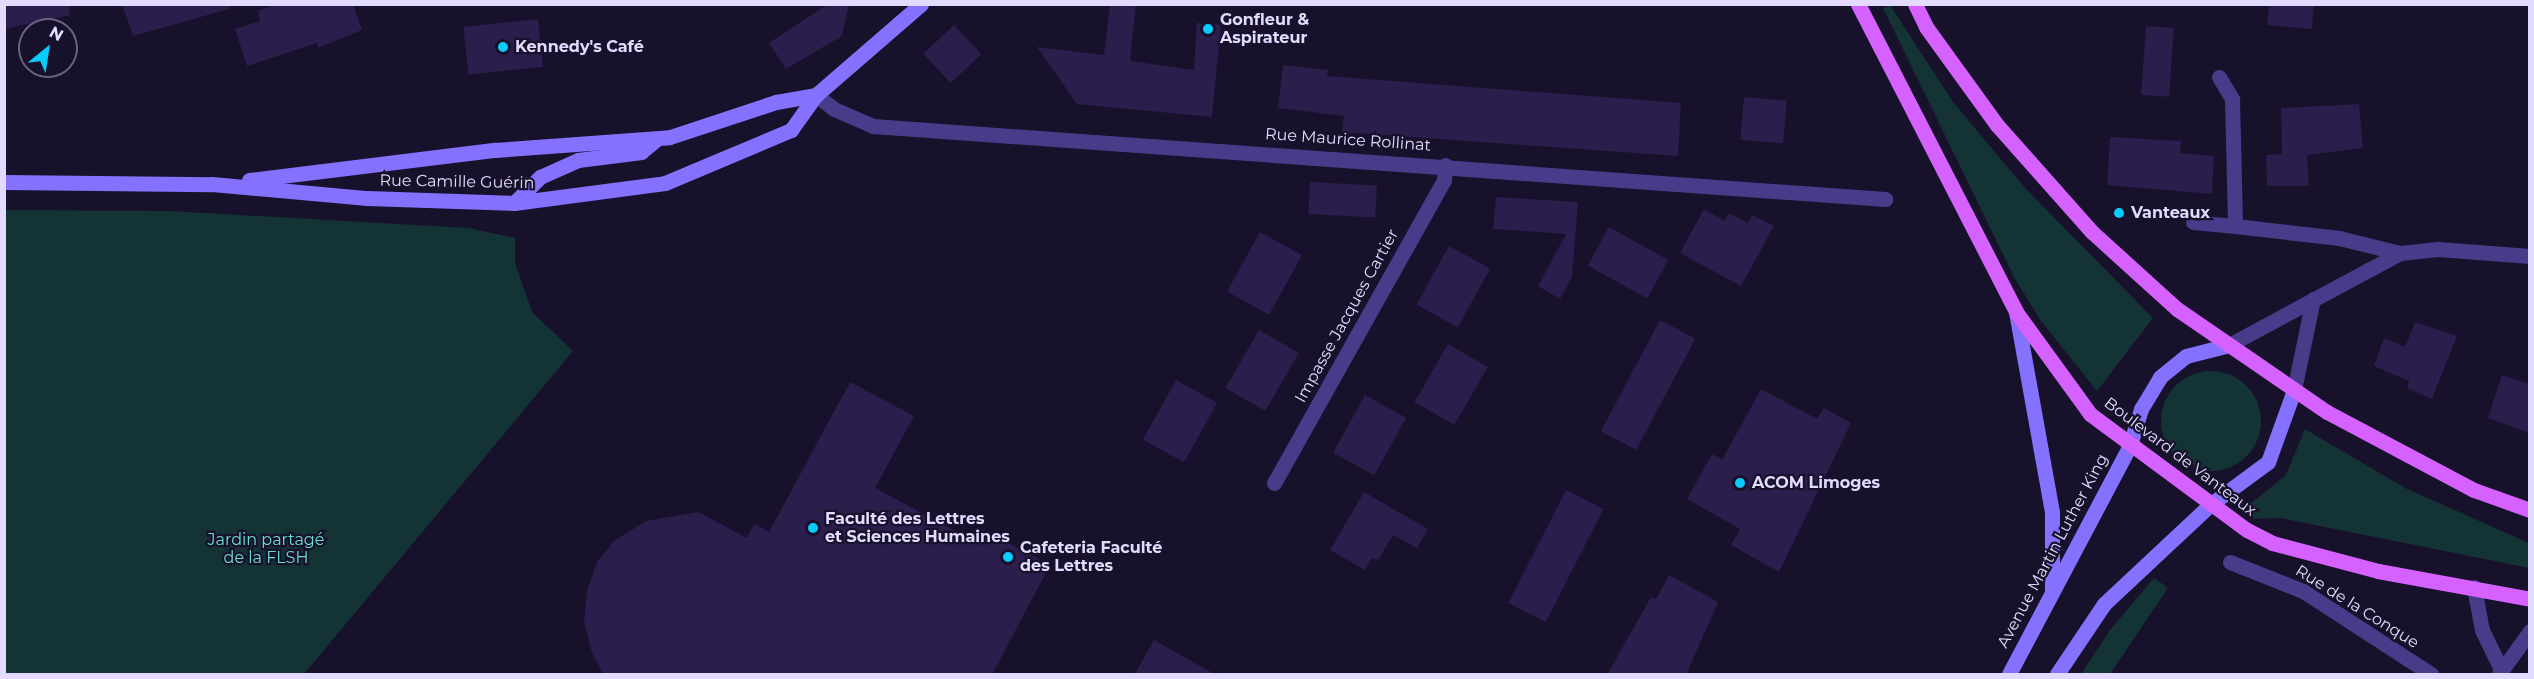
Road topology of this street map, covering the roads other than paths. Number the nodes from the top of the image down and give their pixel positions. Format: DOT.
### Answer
graph roads {
  1 [pos="921,4"];
  2 [pos="1858,4"];
  3 [pos="1915,4"];
  4 [pos="2219,77"];
  5 [pos="816,95"];
  6 [pos="657,139"];
  7 [pos="1445,165"];
  8 [pos="4,182"];
  9 [pos="212,184"];
  10 [pos="1885,199"];
  11 [pos="514,203"];
  12 [pos="2193,222"];
  13 [pos="2235,226"];
  14 [pos="2400,253"];
  15 [pos="2529,256"];
  16 [pos="2313,298"];
  17 [pos="2016,312"];
  18 [pos="2229,345"];
  19 [pos="2294,390"];
  20 [pos="2130,445"];
  21 [pos="1274,483"];
  22 [pos="2211,504"];
  23 [pos="2529,510"];
  24 [pos="2230,562"];
  25 [pos="2474,587"];
  26 [pos="2052,592"];
  27 [pos="2529,599"];
  28 [pos="2529,631"];
  29 [pos="2500,671"];
  30 [pos="2009,675"];
  31 [pos="2057,675"];
  32 [pos="2431,675"];
  1 -- 5 [label="main road, Rue Camille Guérin"];
  2 -- 17 [label="main road, Boulevard de Vanteaux"];
  3 -- 18 [label="main road"];
  4 -- 13 [label="street"];
  5 -- 6 [label="main road, Rue Camille Guérin"];
  5 -- 7 [label="street, Rue Maurice Rollinat"];
  5 -- 11 [label="main road, Rue Camille Guérin"];
  6 -- 9 [label="main road, Rue Camille Guérin"];
  6 -- 11 [label="main road"];
  7 -- 10 [label="street, Rue Maurice Rollinat"];
  7 -- 21 [label="street, Impasse Jacques Cartier"];
  8 -- 9 [label="main road, Rue Camille Guérin"];
  9 -- 11 [label="main road, Rue Camille Guérin"];
  12 -- 13 [label="street"];
  13 -- 14 [label="street"];
  14 -- 15 [label="street"];
  14 -- 16 [label="street"];
  16 -- 18 [label="street"];
  16 -- 19 [label="street"];
  17 -- 20 [label="main road, Boulevard de Vanteaux"];
  17 -- 26 [label="main road"];
  18 -- 19 [label="main road"];
  18 -- 20 [label="main road"];
  19 -- 22 [label="main road"];
  19 -- 23 [label="main road"];
  20 -- 22 [label="main road, Boulevard de Vanteaux"];
  20 -- 26 [label="main road, Avenue Martin Luther King"];
  22 -- 25 [label="main road, Boulevard de Vanteaux"];
  22 -- 31 [label="main road"];
  24 -- 32 [label="street, Rue de la Conque"];
  25 -- 27 [label="main road, Boulevard de Vanteaux"];
  25 -- 29 [label="street"];
  26 -- 30 [label="main road, Avenue Martin Luther King"];
  28 -- 29 [label="street"];
}
